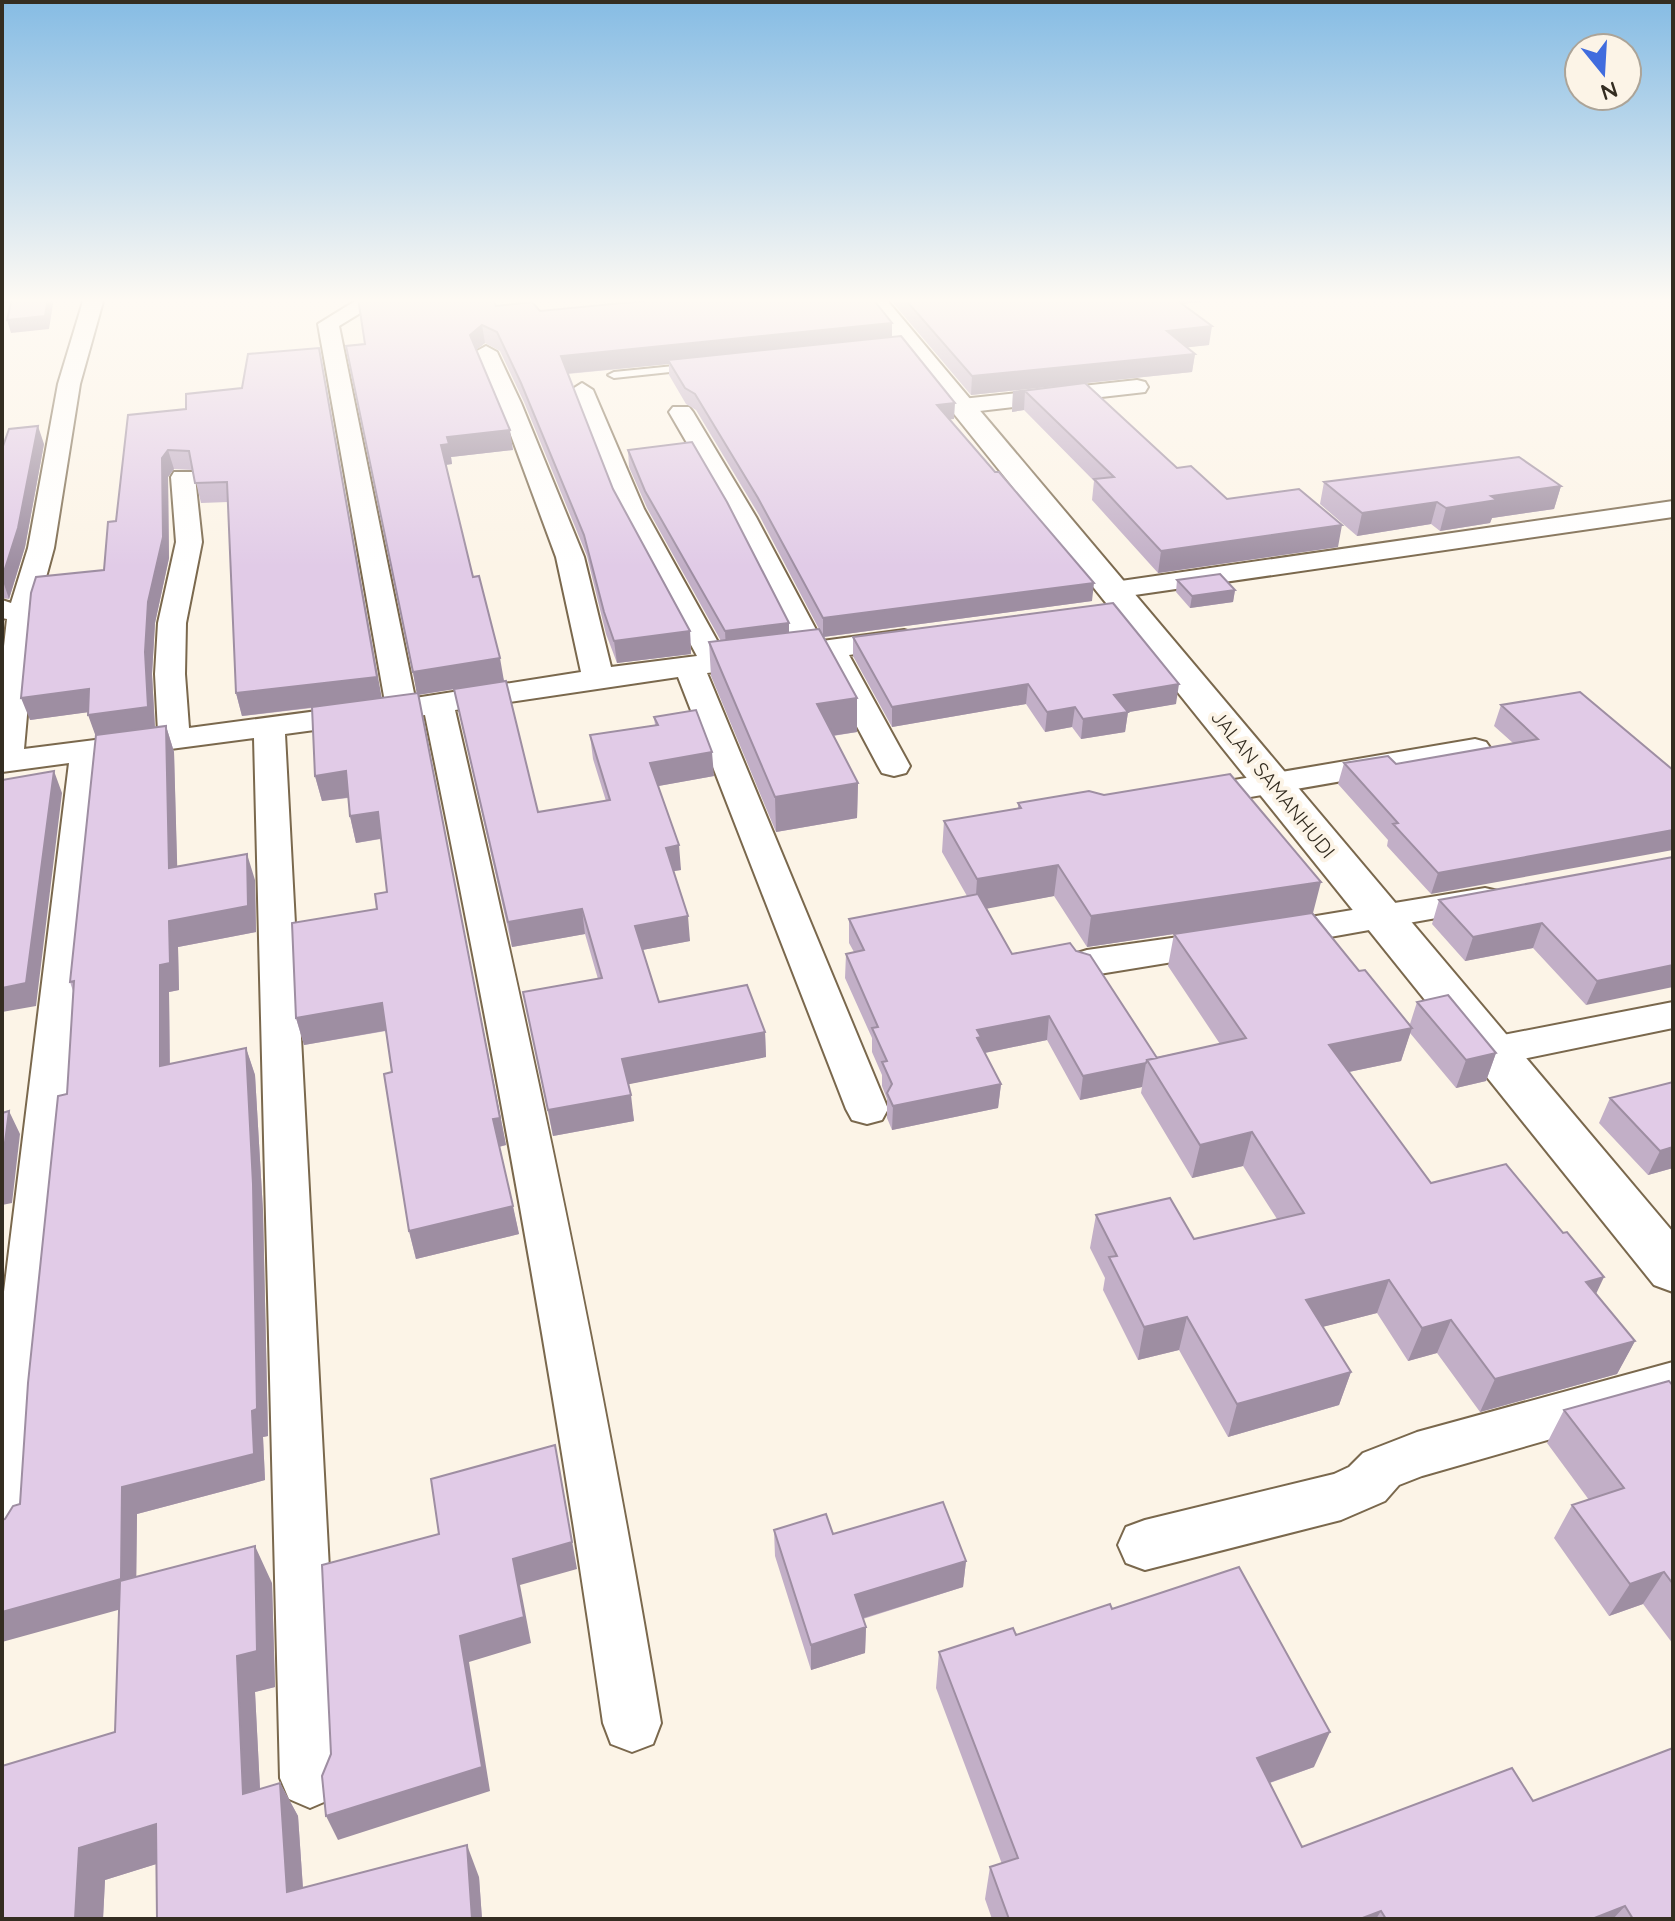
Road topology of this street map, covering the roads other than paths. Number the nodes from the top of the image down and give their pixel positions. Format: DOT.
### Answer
graph roads {
  1 [pos="68,388"];
  2 [pos="343,388"];
  3 [pos="503,388"];
  4 [pos="945,388"];
  5 [pos="1131,388"];
  6 [pos="582,390"];
  7 [pos="962,406"];
  8 [pos="681,412"];
  9 [pos="183,477"];
  10 [pos="1673,509"];
  11 [pos="1113,603"];
  12 [pos="12,612"];
  13 [pos="925,636"];
  14 [pos="822,650"];
  15 [pos="703,666"];
  16 [pos="598,678"];
  17 [pos="420,706"];
  18 [pos="269,725"];
  19 [pos="174,738"];
  20 [pos="87,749"];
  21 [pos="1475,749"];
  22 [pos="5,762"];
  23 [pos="894,766"];
  24 [pos="1273,784"];
  25 [pos="1157,803"];
  26 [pos="1523,891"];
  27 [pos="1384,918"];
  28 [pos="1087,963"];
  29 [pos="1673,1015"];
  30 [pos="1493,1051"];
  31 [pos="867,1109"];
  32 [pos="1673,1270"];
  33 [pos="1673,1383"];
  34 [pos="2,1525"];
  35 [pos="1145,1545"];
  36 [pos="632,1723"];
  37 [pos="310,1778"];
  1 -- 12 [label="street"];
  2 -- 17 [label="street"];
  3 -- 16 [label="street"];
  4 -- 7 [label="street, JALAN SAMANHUDI"];
  5 -- 7 [label="street"];
  6 -- 15 [label="street"];
  7 -- 11 [label="street, JALAN SAMANHUDI"];
  8 -- 14 [label="street"];
  9 -- 19 [label="street"];
  10 -- 11 [label="street"];
  11 -- 24 [label="street, JALAN SAMANHUDI"];
  12 -- 22 [label="street"];
  13 -- 14 [label="street"];
  14 -- 15 [label="street"];
  14 -- 23 [label="street"];
  15 -- 16 [label="street"];
  15 -- 31 [label="street"];
  16 -- 17 [label="street"];
  17 -- 18 [label="street"];
  17 -- 36 [label="street"];
  18 -- 19 [label="street"];
  18 -- 37 [label="street"];
  19 -- 20 [label="street"];
  20 -- 22 [label="street"];
  20 -- 34 [label="street"];
  21 -- 24 [label="street"];
  24 -- 25 [label="street"];
  24 -- 27 [label="street, JALAN SAMANHUDI"];
  26 -- 27 [label="street"];
  27 -- 28 [label="street"];
  27 -- 30 [label="street, JALAN SAMANHUDI"];
  29 -- 30 [label="street"];
  30 -- 32 [label="street, JALAN SAMANHUDI"];
  33 -- 35 [label="street"];
}
